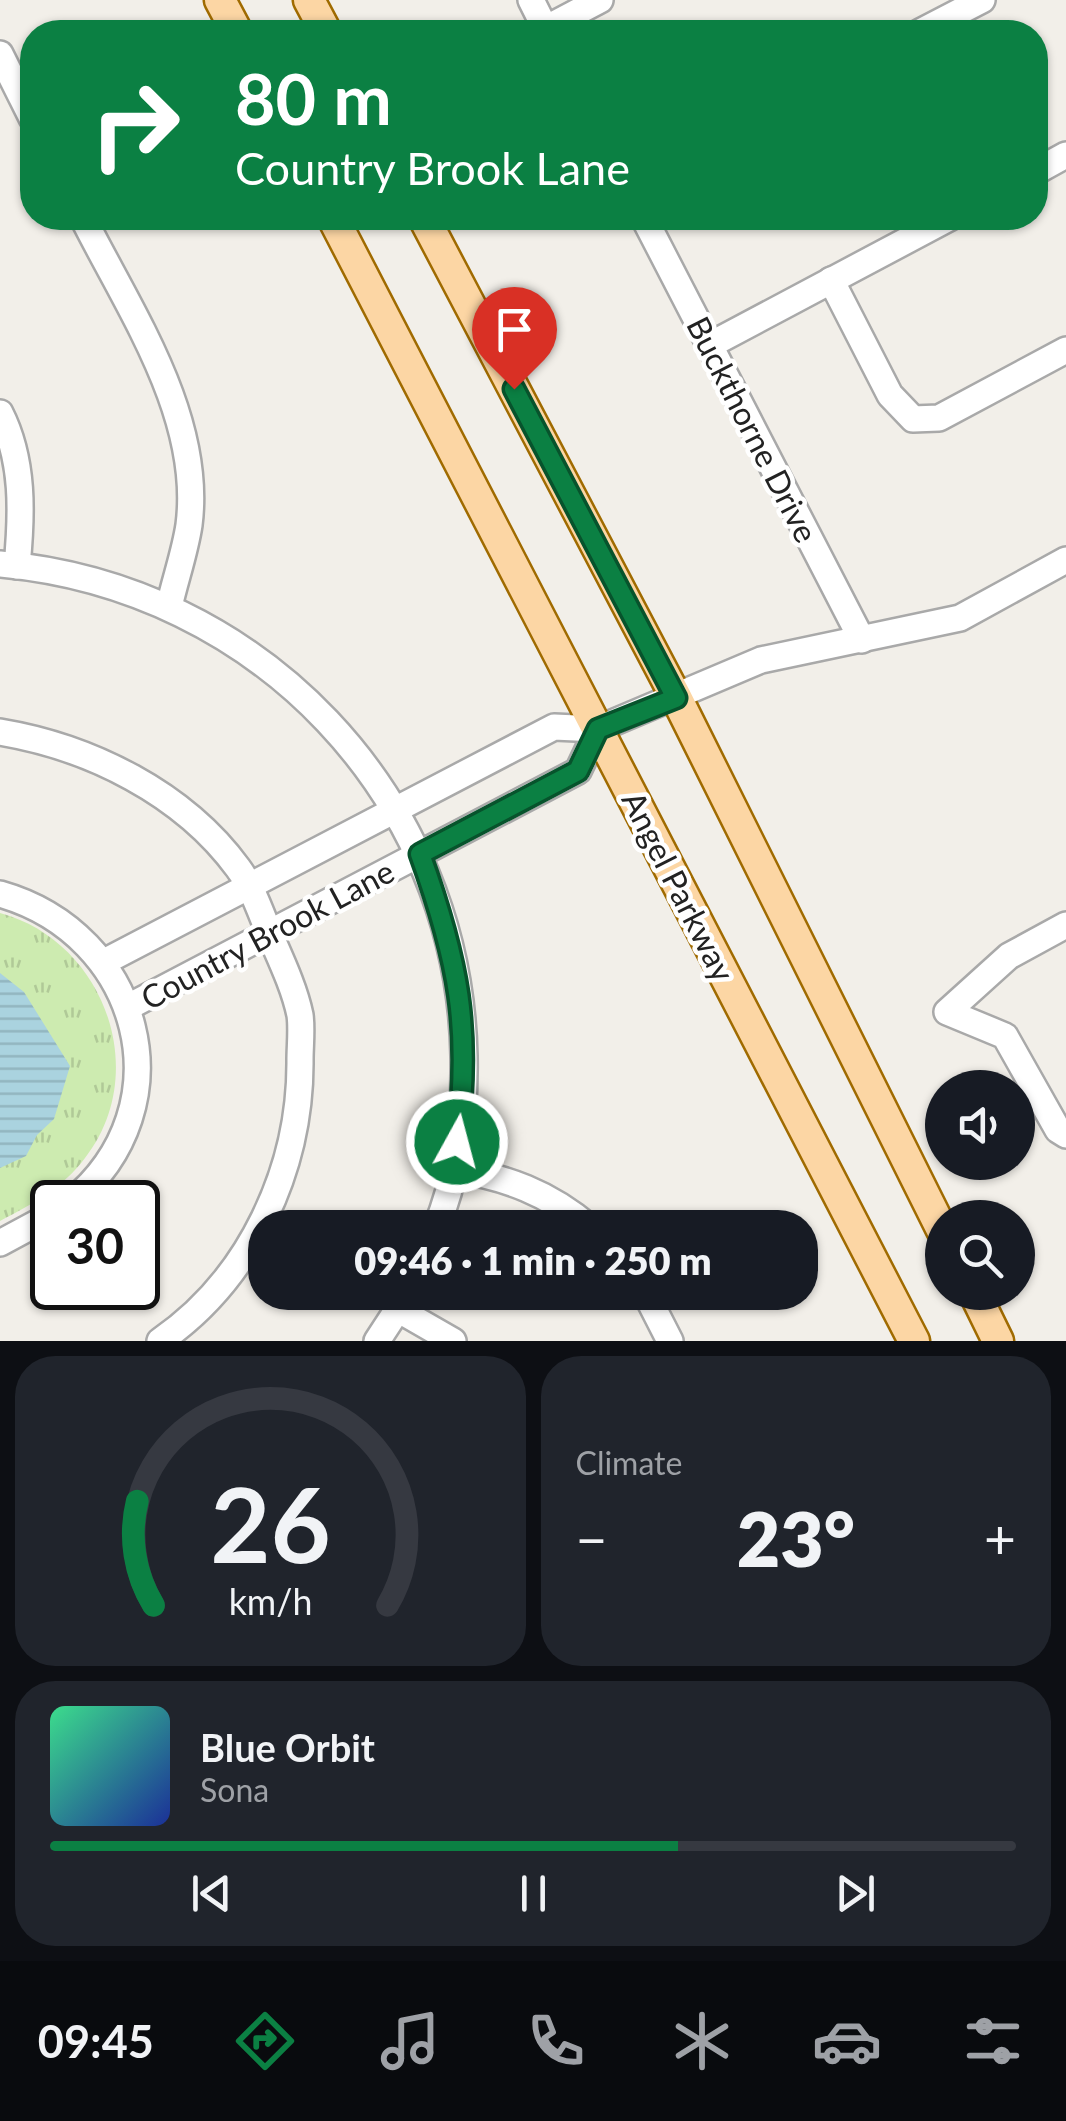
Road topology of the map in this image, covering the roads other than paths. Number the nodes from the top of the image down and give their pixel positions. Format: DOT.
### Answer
graph roads {
  1 [pos="600,0"];
  2 [pos="982,0"];
  3 [pos="564,20"];
  4 [pos="943,20"];
  5 [pos="0,54"];
  6 [pos="20,94"];
  7 [pos="89,230"];
  8 [pos="339,230"];
  9 [pos="430,230"];
  10 [pos="650,230"];
  11 [pos="926,230"];
  12 [pos="831,280"];
  13 [pos="710,345"];
  14 [pos="1066,350"];
  15 [pos="0,413"];
  16 [pos="1066,560"];
  17 [pos="9,565"];
  18 [pos="169,607"];
  19 [pos="862,640"];
  20 [pos="676,698"];
  21 [pos="598,729"];
  22 [pos="0,732"];
  23 [pos="396,810"];
  24 [pos="420,854"];
  25 [pos="250,886"];
  26 [pos="0,894"];
  27 [pos="1066,925"];
  28 [pos="269,933"];
  29 [pos="104,962"];
  30 [pos="128,1007"];
  31 [pos="1066,1135"];
  32 [pos="453,1169"];
  33 [pos="94,1180"];
  34 [pos="927,1200"];
  35 [pos="441,1210"];
  36 [pos="569,1210"];
  37 [pos="30,1227"];
  38 [pos="0,1244"];
  39 [pos="398,1310"];
  40 [pos="414,1310"];
  41 [pos="654,1310"];
  42 [pos="983,1310"];
  43 [pos="160,1341"];
  44 [pos="376,1341"];
  45 [pos="453,1341"];
  46 [pos="670,1341"];
  47 [pos="914,1341"];
  48 [pos="998,1341"];
  1 -- 3 [label="street"];
  2 -- 4 [label="street"];
  5 -- 6 [label="street"];
  7 -- 18 [label="street"];
  8 -- 21 [label="main road, Angel Parkway"];
  9 -- 20 [label="main road"];
  10 -- 13 [label="street, Buckthorne Drive"];
  11 -- 12 [label="street"];
  12 -- 13 [label="street"];
  12 -- 14 [label="street"];
  13 -- 19 [label="street, Buckthorne Drive"];
  15 -- 17 [label="street"];
  16 -- 19 [label="street, Country Brook Lane"];
  17 -- 18 [label="street"];
  18 -- 23 [label="street"];
  19 -- 20 [label="street, Country Brook Lane"];
  20 -- 21 [label="street, Country Brook Lane"];
  20 -- 34 [label="main road"];
  21 -- 23 [label="street, Country Brook Lane"];
  21 -- 24 [label="street, Country Brook Lane"];
  21 -- 47 [label="main road, Angel Parkway"];
  22 -- 25 [label="street"];
  23 -- 24 [label="street"];
  23 -- 25 [label="street, Country Brook Lane"];
  24 -- 28 [label="street, Country Brook Lane"];
  24 -- 32 [label="street"];
  25 -- 28 [label="street"];
  25 -- 29 [label="street, Country Brook Lane"];
  26 -- 29 [label="street"];
  27 -- 31 [label="street"];
  28 -- 30 [label="street, Country Brook Lane"];
  28 -- 43 [label="street"];
  29 -- 30 [label="street"];
  30 -- 33 [label="street"];
  32 -- 35 [label="street"];
  32 -- 36 [label="street"];
  37 -- 38 [label="street"];
  39 -- 44 [label="street"];
  40 -- 45 [label="street"];
  41 -- 46 [label="street"];
  42 -- 48 [label="main road"];
}
